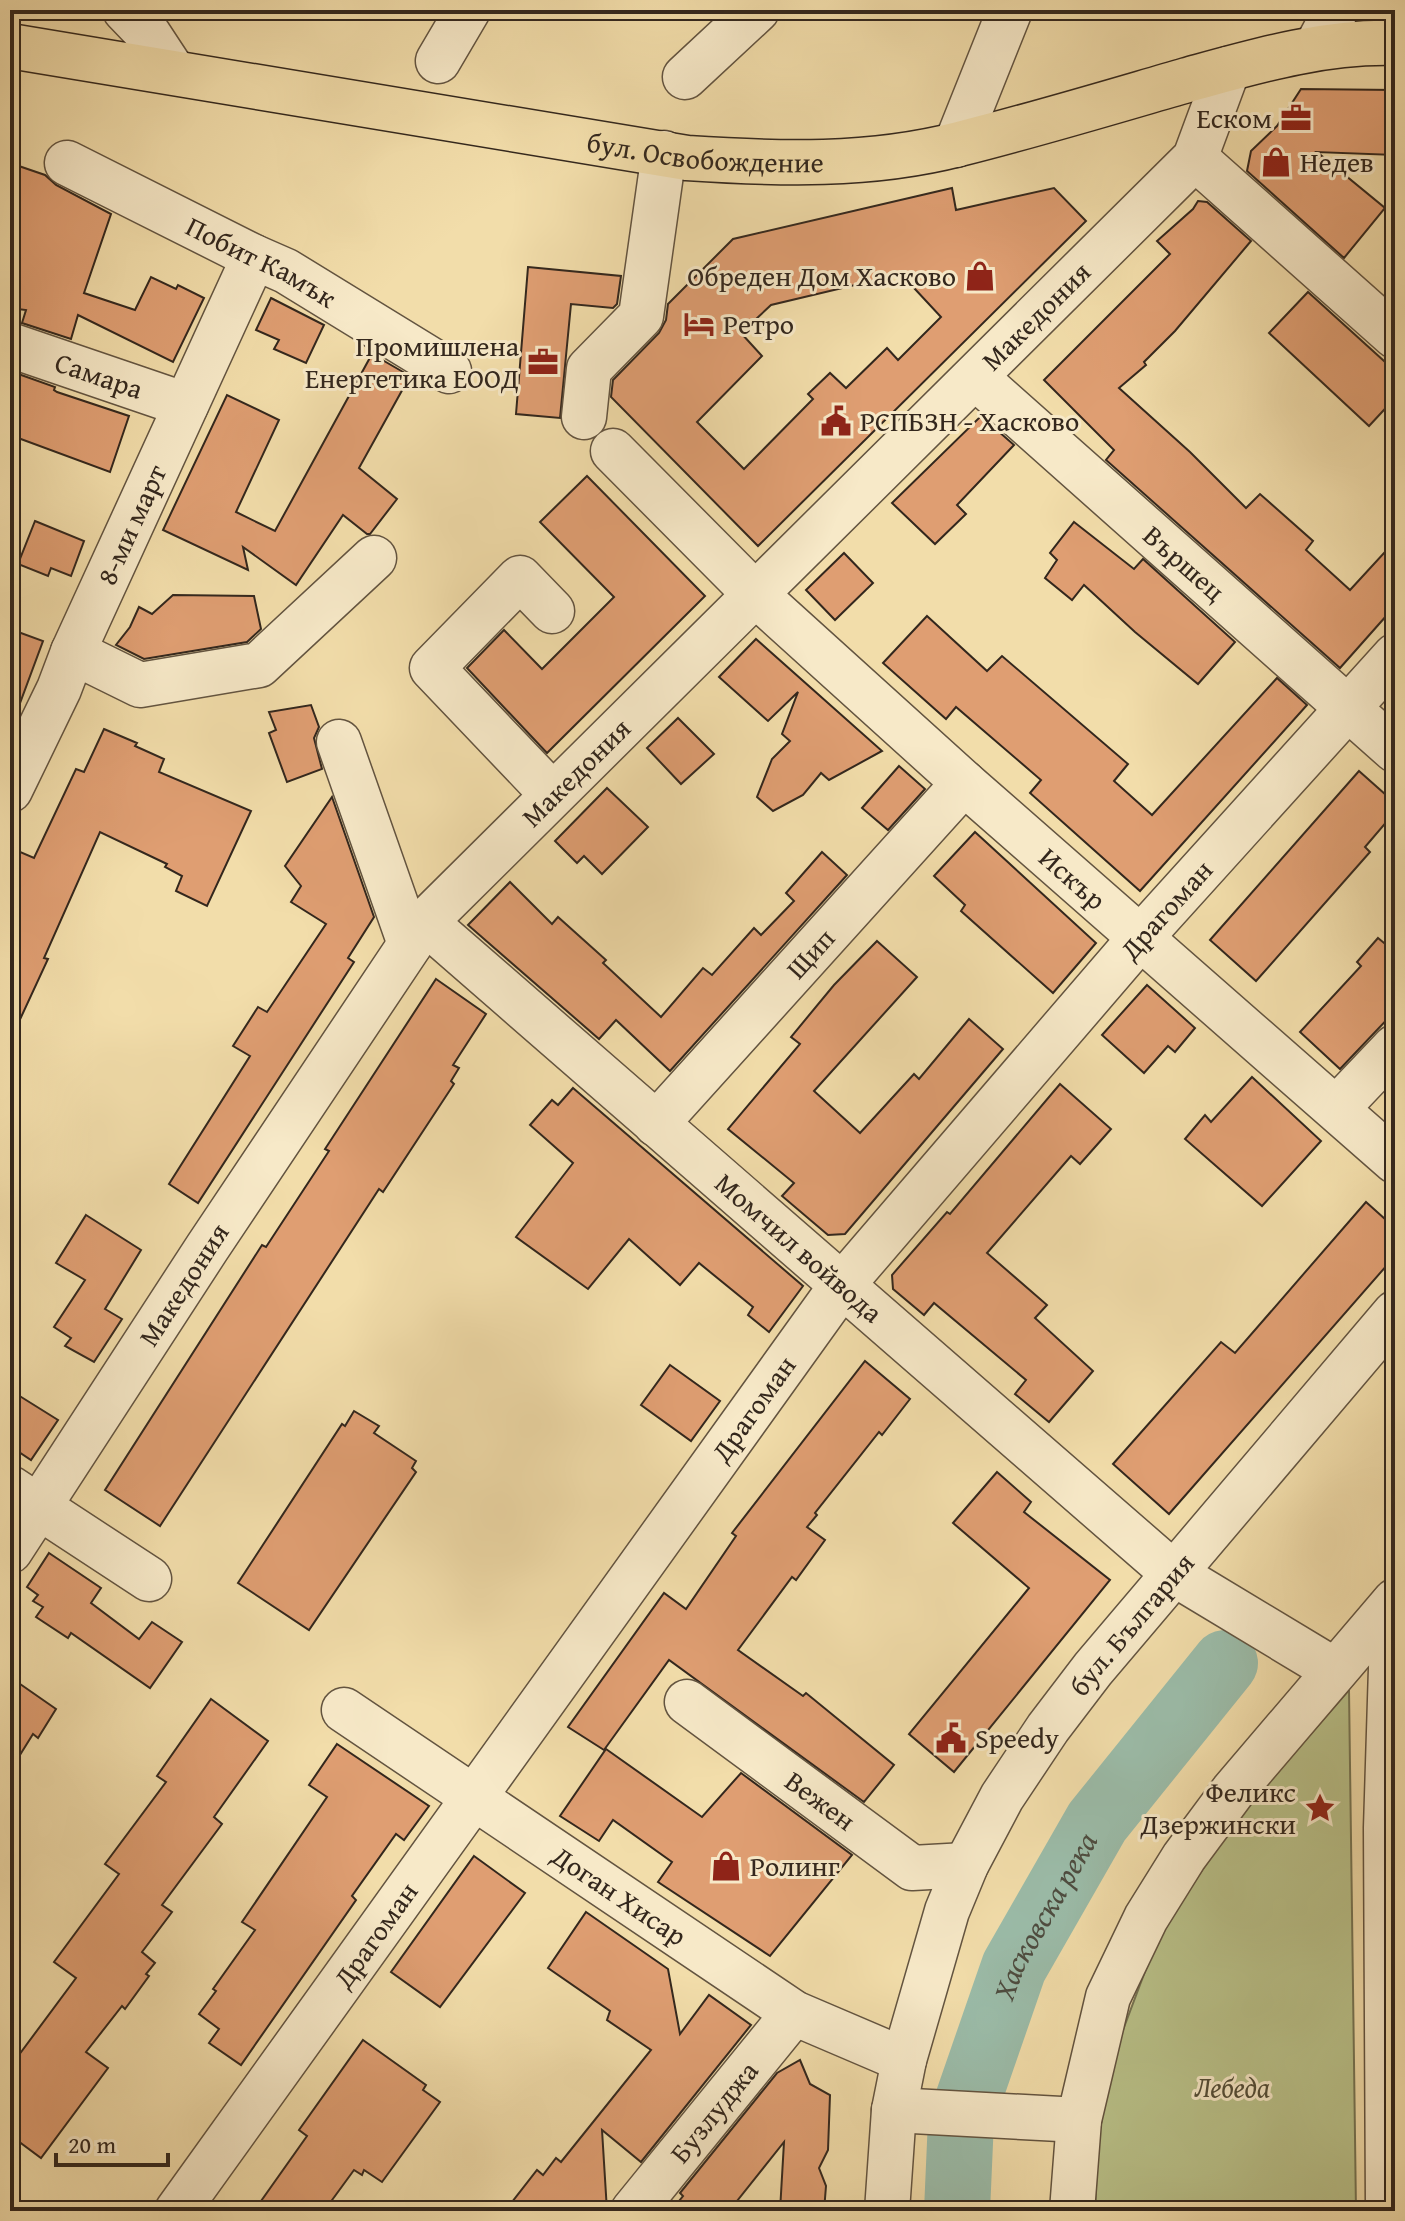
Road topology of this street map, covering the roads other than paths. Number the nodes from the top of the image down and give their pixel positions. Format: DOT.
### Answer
graph roads {
  1 [pos="125,10"];
  2 [pos="468,10"];
  3 [pos="757,10"];
  4 [pos="1011,12"];
  5 [pos="1326,28"];
  6 [pos="1395,43"];
  7 [pos="10,46"];
  8 [pos="438,61"];
  9 [pos="1228,69"];
  10 [pos="172,70"];
  11 [pos="685,77"];
  12 [pos="956,145"];
  13 [pos="664,153"];
  14 [pos="1195,158"];
  15 [pos="67,163"];
  16 [pos="254,257"];
  17 [pos="1395,336"];
  18 [pos="10,345"];
  19 [pos="449,371"];
  20 [pos="975,377"];
  21 [pos="186,405"];
  22 [pos="584,417"];
  23 [pos="613,451"];
  24 [pos="374,558"];
  25 [pos="754,593"];
  26 [pos="552,611"];
  27 [pos="73,652"];
  28 [pos="1395,656"];
  29 [pos="1348,708"];
  30 [pos="26,715"];
  31 [pos="339,742"];
  32 [pos="1395,750"];
  33 [pos="964,783"];
  34 [pos="10,790"];
  35 [pos="552,794"];
  36 [pos="418,933"];
  37 [pos="1141,937"];
  38 [pos="1395,1047"];
  39 [pos="1337,1108"];
  40 [pos="656,1124"];
  41 [pos="1395,1161"];
  42 [pos="842,1285"];
  43 [pos="1395,1313"];
  44 [pos="24,1498"];
  45 [pos="10,1551"];
  46 [pos="1173,1573"];
  47 [pos="149,1579"];
  48 [pos="1394,1603"];
  49 [pos="1334,1670"];
  50 [pos="687,1702"];
  51 [pos="344,1710"];
  52 [pos="474,1798"];
  53 [pos="1390,1828"];
  54 [pos="966,1865"];
  55 [pos="794,2013"];
  56 [pos="904,2060"];
  57 [pos="894,2110"];
  58 [pos="1079,2120"];
  59 [pos="177,2211"];
  60 [pos="633,2211"];
  61 [pos="887,2211"];
  62 [pos="1072,2211"];
  63 [pos="1388,2211"];
  1 -- 10 [label="street"];
  2 -- 8 [label="street"];
  3 -- 11 [label="street"];
  4 -- 12 [label="street"];
  5 -- 6 [label="main road, бул. Освобождение"];
  5 -- 9 [label="main road, бул. Освобождение"];
  7 -- 10 [label="main road, бул. Освобождение"];
  9 -- 12 [label="main road, бул. Освобождение"];
  9 -- 14 [label="street, Македония"];
  10 -- 13 [label="main road, бул. Освобождение"];
  12 -- 13 [label="main road, бул. Освобождение"];
  13 -- 22 [label="street"];
  14 -- 17 [label="street"];
  14 -- 20 [label="street, Македония"];
  15 -- 16 [label="street, Побит Камък"];
  16 -- 19 [label="street, Побит Камък"];
  16 -- 21 [label="street, 8-ми март"];
  18 -- 21 [label="street, Самара"];
  20 -- 25 [label="street, Македония"];
  20 -- 29 [label="street, Вършец"];
  21 -- 27 [label="street, 8-ми март"];
  23 -- 25 [label="street, Искър"];
  24 -- 27 [label="street"];
  25 -- 33 [label="street, Искър"];
  25 -- 35 [label="street, Македония"];
  26 -- 35 [label="street"];
  27 -- 30 [label="street, 8-ми март"];
  28 -- 29 [label="street, Драгоман"];
  29 -- 32 [label="street, Вършец"];
  29 -- 37 [label="street, Драгоман"];
  30 -- 34 [label="street, 8-ми март"];
  31 -- 36 [label="street"];
  33 -- 37 [label="street, Искър"];
  33 -- 40 [label="street, Щип"];
  35 -- 36 [label="street, Македония"];
  36 -- 40 [label="street, Момчил войвода"];
  36 -- 44 [label="street, Македония"];
  37 -- 39 [label="street, Искър"];
  37 -- 42 [label="street, Драгоман"];
  38 -- 39 [label="street"];
  39 -- 41 [label="street, Искър"];
  40 -- 42 [label="street, Момчил войвода"];
  42 -- 46 [label="street, Момчил войвода"];
  42 -- 52 [label="street, Драгоман"];
  43 -- 46 [label="street, бул. България"];
  44 -- 45 [label="street, Македония"];
  44 -- 47 [label="street"];
  46 -- 49 [label="street, Момчил войвода"];
  46 -- 54 [label="street, бул. България"];
  48 -- 49 [label="street"];
  48 -- 53 [label="street"];
  49 -- 58 [label="street"];
  50 -- 54 [label="street, Вежен"];
  51 -- 52 [label="street, Доган Хисар"];
  52 -- 55 [label="street, Доган Хисар"];
  52 -- 59 [label="street, Драгоман"];
  53 -- 63 [label="street"];
  54 -- 56 [label="street, бул. България"];
  55 -- 56 [label="street, Доган Хисар"];
  55 -- 60 [label="street, Бузлуджа"];
  56 -- 57 [label="street, бул. България"];
  57 -- 58 [label="street"];
  57 -- 61 [label="street, бул. България"];
  58 -- 62 [label="street"];
}
